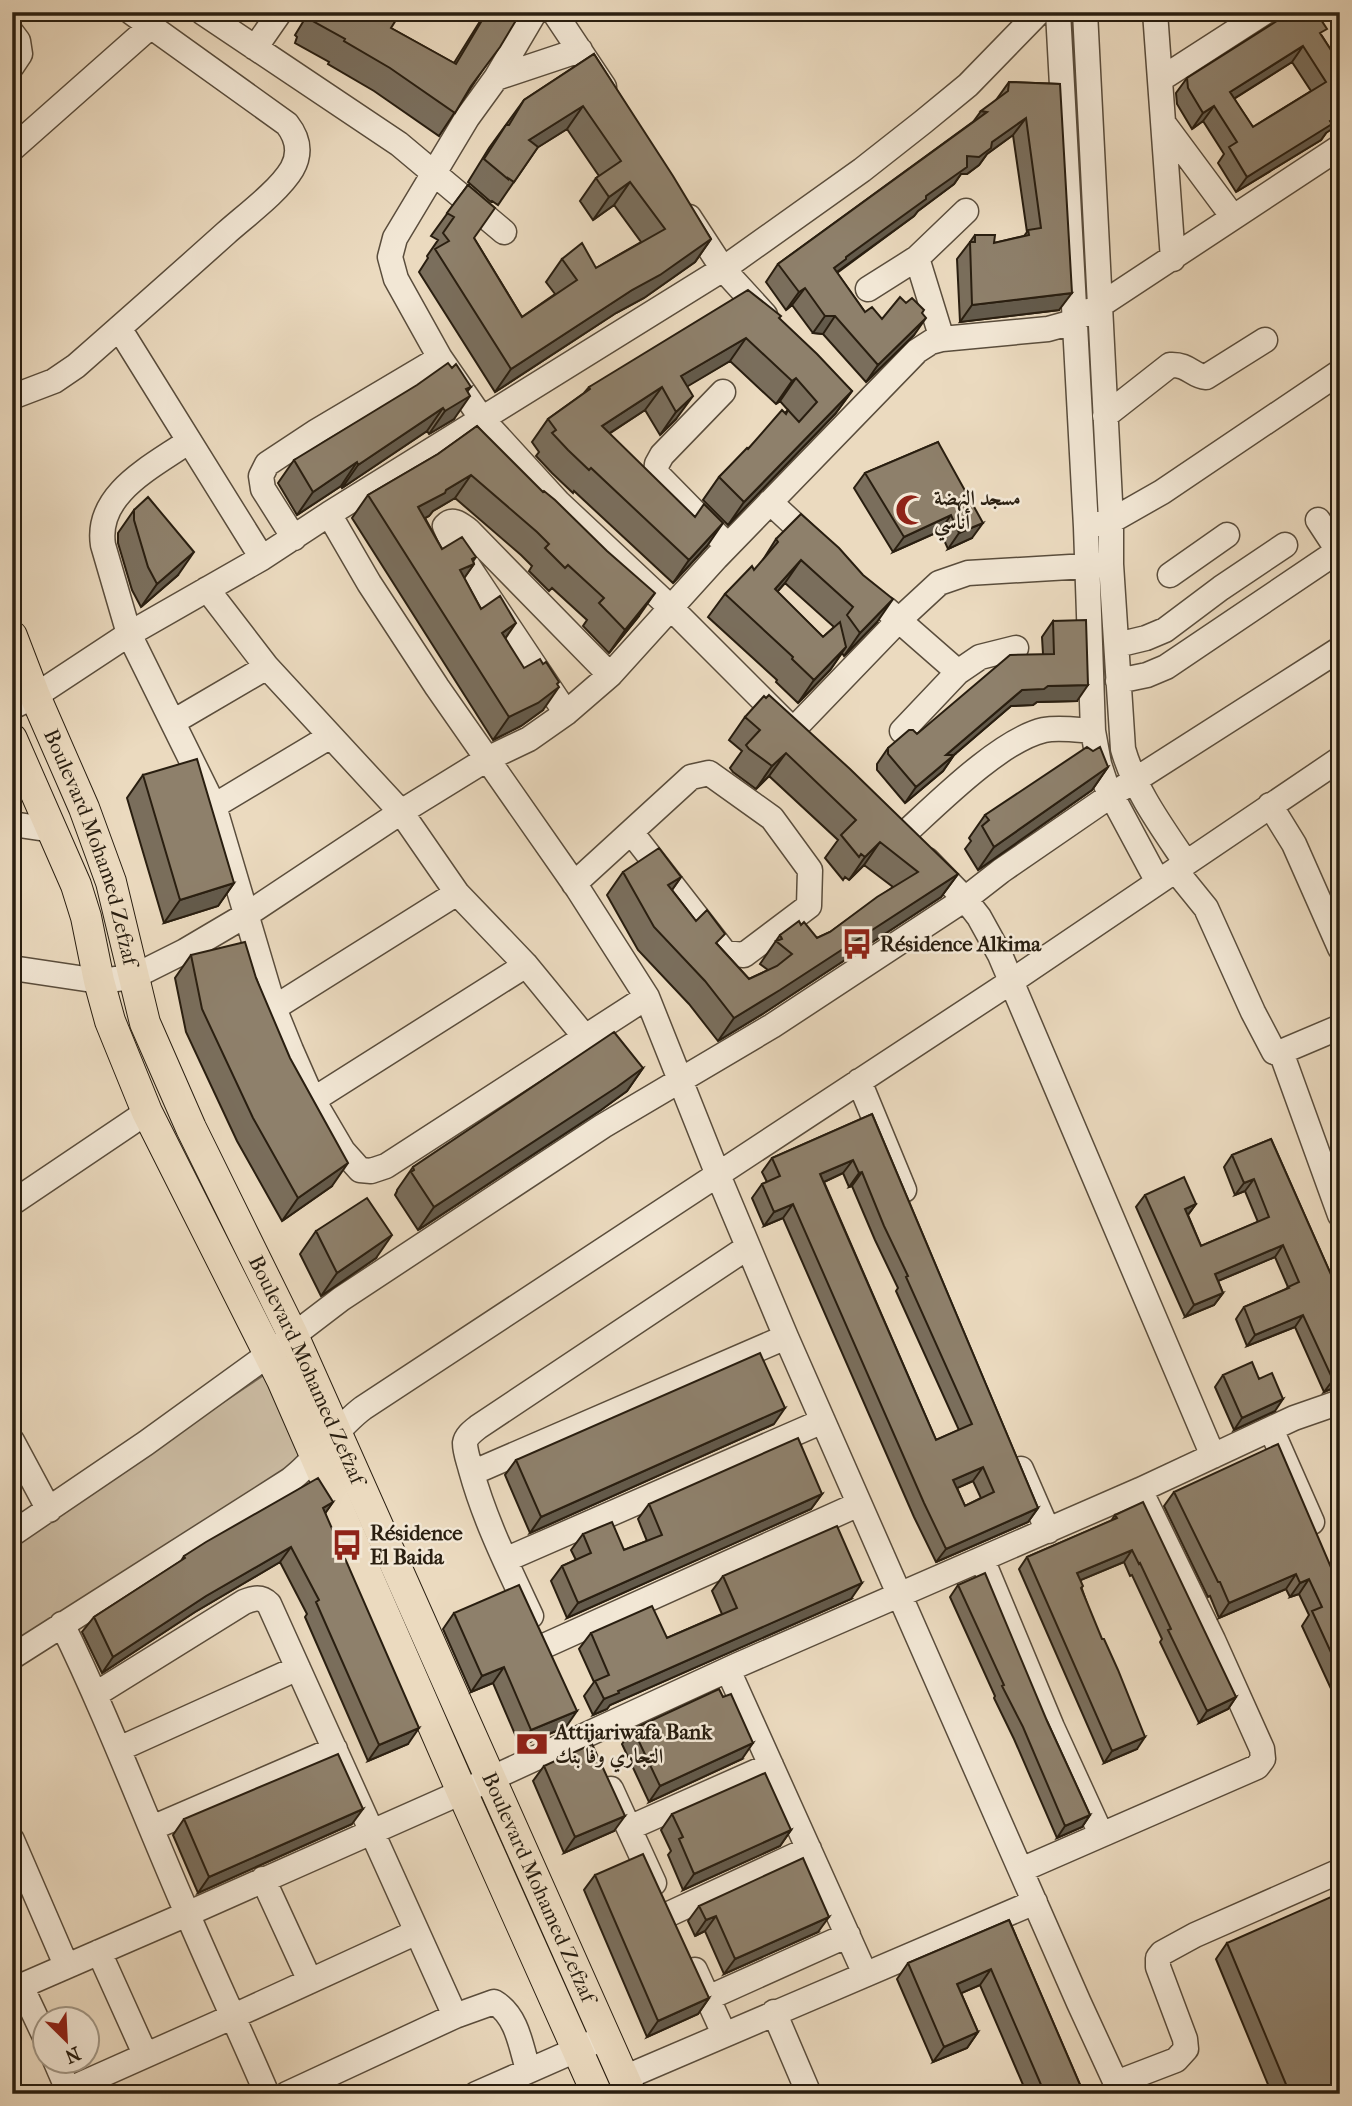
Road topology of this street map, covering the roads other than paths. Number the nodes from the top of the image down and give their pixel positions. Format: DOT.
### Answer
graph roads {
  1 [pos="202,12"];
  2 [pos="280,12"];
  3 [pos="535,12"];
  4 [pos="554,12"];
  5 [pos="1039,12"];
  6 [pos="1058,12"];
  7 [pos="1085,12"];
  8 [pos="1156,12"];
  9 [pos="1265,12"];
  10 [pos="141,19"];
  11 [pos="12,33"];
  12 [pos="255,48"];
  13 [pos="580,50"];
  14 [pos="12,66"];
  15 [pos="496,78"];
  16 [pos="1161,79"];
  17 [pos="614,102"];
  18 [pos="1164,124"];
  19 [pos="1340,147"];
  20 [pos="12,149"];
  21 [pos="433,172"];
  22 [pos="679,202"];
  23 [pos="966,211"];
  24 [pos="1233,217"];
  25 [pos="504,232"];
  26 [pos="917,258"];
  27 [pos="1173,259"];
  28 [pos="723,269"];
  29 [pos="868,289"];
  30 [pos="1099,306"];
  31 [pos="1074,320"];
  32 [pos="118,328"];
  33 [pos="778,329"];
  34 [pos="942,339"];
  35 [pos="1265,340"];
  36 [pos="440,358"];
  37 [pos="1340,372"];
  38 [pos="723,393"];
  39 [pos="838,395"];
  40 [pos="12,397"];
  41 [pos="855,414"];
  42 [pos="1105,416"];
  43 [pos="482,419"];
  44 [pos="189,441"];
  45 [pos="770,502"];
  46 [pos="328,514"];
  47 [pos="1318,520"];
  48 [pos="1111,521"];
  49 [pos="1086,527"];
  50 [pos="1227,536"];
  51 [pos="294,538"];
  52 [pos="1285,545"];
  53 [pos="727,546"];
  54 [pos="1199,556"];
  55 [pos="262,558"];
  56 [pos="833,561"];
  57 [pos="1111,564"];
  58 [pos="1086,566"];
  59 [pos="1170,575"];
  60 [pos="1221,588"];
  61 [pos="207,589"];
  62 [pos="868,596"];
  63 [pos="671,608"];
  64 [pos="899,620"];
  65 [pos="129,634"];
  66 [pos="12,636"];
  67 [pos="1117,645"];
  68 [pos="1016,648"];
  69 [pos="1340,649"];
  70 [pos="267,667"];
  71 [pos="958,672"];
  72 [pos="610,675"];
  73 [pos="1118,681"];
  74 [pos="23,701"];
  75 [pos="566,713"];
  76 [pos="173,722"];
  77 [pos="902,731"];
  78 [pos="1093,731"];
  79 [pos="330,737"];
  80 [pos="12,739"];
  81 [pos="1340,759"];
  82 [pos="487,760"];
  83 [pos="1135,781"];
  84 [pos="1110,796"];
  85 [pos="1270,805"];
  86 [pos="214,806"];
  87 [pos="401,812"];
  88 [pos="12,824"];
  89 [pos="53,830"];
  90 [pos="631,832"];
  91 [pos="1174,872"];
  92 [pos="574,884"];
  93 [pos="457,893"];
  94 [pos="965,898"];
  95 [pos="246,915"];
  96 [pos="1340,948"];
  97 [pos="526,965"];
  98 [pos="12,968"];
  99 [pos="133,977"];
  100 [pos="99,981"];
  101 [pos="1012,981"];
  102 [pos="648,997"];
  103 [pos="274,1008"];
  104 [pos="1340,1027"];
  105 [pos="585,1037"];
  106 [pos="1281,1052"];
  107 [pos="680,1079"];
  108 [pos="859,1081"];
  109 [pos="313,1100"];
  110 [pos="147,1112"];
  111 [pos="1330,1163"];
  112 [pos="718,1175"];
  113 [pos="12,1203"];
  114 [pos="910,1206"];
  115 [pos="1340,1215"];
  116 [pos="748,1247"];
  117 [pos="293,1335"];
  118 [pos="786,1336"];
  119 [pos="269,1354"];
  120 [pos="1340,1402"];
  121 [pos="823,1421"];
  122 [pos="1271,1429"];
  123 [pos="337,1432"];
  124 [pos="12,1441"];
  125 [pos="1015,1454"];
  126 [pos="1213,1456"];
  127 [pos="316,1457"];
  128 [pos="472,1473"];
  129 [pos="1140,1490"];
  130 [pos="859,1504"];
  131 [pos="49,1510"];
  132 [pos="1048,1531"];
  133 [pos="12,1535"];
  134 [pos="1323,1549"];
  135 [pos="982,1559"];
  136 [pos="505,1560"];
  137 [pos="899,1594"];
  138 [pos="62,1624"];
  139 [pos="544,1646"];
  140 [pos="12,1657"];
  141 [pos="298,1668"];
  142 [pos="555,1668"];
  143 [pos="727,1670"];
  144 [pos="96,1694"];
  145 [pos="576,1713"];
  146 [pos="586,1735"];
  147 [pos="119,1749"];
  148 [pos="335,1749"];
  149 [pos="771,1765"];
  150 [pos="491,1778"];
  151 [pos="462,1792"];
  152 [pos="152,1828"];
  153 [pos="629,1828"];
  154 [pos="372,1830"];
  155 [pos="1101,1835"];
  156 [pos="12,1840"];
  157 [pos="809,1849"];
  158 [pos="1021,1870"];
  159 [pos="1340,1871"];
  160 [pos="263,1879"];
  161 [pos="1035,1902"];
  162 [pos="187,1914"];
  163 [pos="669,1914"];
  164 [pos="417,1932"];
  165 [pos="848,1935"];
  166 [pos="99,1952"];
  167 [pos="66,1965"];
  168 [pos="865,1974"];
  169 [pos="310,1981"];
  170 [pos="17,1988"];
  171 [pos="708,1998"];
  172 [pos="774,2012"];
  173 [pos="32,2014"];
  174 [pos="456,2016"];
  175 [pos="234,2017"];
  176 [pos="724,2034"];
  177 [pos="606,2037"];
  178 [pos="578,2049"];
  179 [pos="145,2054"];
  180 [pos="528,2070"];
  181 [pos="59,2074"];
  182 [pos="627,2086"];
  183 [pos="1119,2088"];
  184 [pos="64,2092"];
  185 [pos="267,2094"];
  186 [pos="287,2094"];
  187 [pos="476,2094"];
  188 [pos="597,2094"];
  189 [pos="809,2094"];
  1 -- 12 [label="street"];
  2 -- 12 [label="street"];
  3 -- 15 [label="street"];
  4 -- 13 [label="street"];
  5 -- 28 [label="street"];
  6 -- 31 [label="street"];
  7 -- 30 [label="street"];
  8 -- 16 [label="street"];
  9 -- 16 [label="street"];
  10 -- 20 [label="street"];
  10 -- 32 [label="street"];
  11 -- 14 [label="street"];
  12 -- 21 [label="street"];
  13 -- 15 [label="street"];
  13 -- 17 [label="street"];
  15 -- 21 [label="street"];
  16 -- 18 [label="street"];
  18 -- 24 [label="street"];
  18 -- 27 [label="street"];
  19 -- 24 [label="street"];
  21 -- 25 [label="street"];
  21 -- 36 [label="street"];
  22 -- 28 [label="street"];
  23 -- 26 [label="street"];
  24 -- 27 [label="street"];
  26 -- 29 [label="street"];
  26 -- 34 [label="street"];
  27 -- 30 [label="street"];
  28 -- 33 [label="street"];
  28 -- 43 [label="street"];
  30 -- 31 [label="street"];
  30 -- 42 [label="street"];
  31 -- 34 [label="street"];
  31 -- 49 [label="street"];
  32 -- 40 [label="street"];
  32 -- 44 [label="street"];
  34 -- 41 [label="street"];
  35 -- 42 [label="street"];
  36 -- 43 [label="street"];
  36 -- 51 [label="street"];
  37 -- 48 [label="street"];
  38 -- 53 [label="street"];
  39 -- 41 [label="street"];
  41 -- 45 [label="street"];
  42 -- 48 [label="street"];
  43 -- 46 [label="street"];
  43 -- 63 [label="street"];
  44 -- 55 [label="street"];
  44 -- 65 [label="street"];
  45 -- 53 [label="street"];
  45 -- 56 [label="street"];
  46 -- 51 [label="street"];
  46 -- 82 [label="street"];
  47 -- 73 [label="street"];
  48 -- 49 [label="street"];
  48 -- 57 [label="street"];
  49 -- 58 [label="street"];
  50 -- 54 [label="street"];
  51 -- 55 [label="street"];
  52 -- 60 [label="street"];
  53 -- 63 [label="street"];
  54 -- 59 [label="street"];
  54 -- 60 [label="street"];
  55 -- 61 [label="street"];
  57 -- 58 [label="street"];
  57 -- 67 [label="street"];
  58 -- 64 [label="street"];
  58 -- 78 [label="street"];
  60 -- 67 [label="street"];
  61 -- 65 [label="street"];
  61 -- 70 [label="street"];
  62 -- 64 [label="street"];
  63 -- 64 [label="street"];
  63 -- 72 [label="street"];
  64 -- 71 [label="street"];
  65 -- 74 [label="street"];
  65 -- 76 [label="street"];
  66 -- 74 [label="main road, Boulevard Mohamed Zefzaf"];
  67 -- 73 [label="street"];
  68 -- 71 [label="street"];
  69 -- 83 [label="street"];
  70 -- 76 [label="street"];
  70 -- 79 [label="street"];
  71 -- 77 [label="street"];
  72 -- 75 [label="street"];
  72 -- 75 [label="street"];
  73 -- 83 [label="street"];
  74 -- 99 [label="main road, Boulevard Mohamed Zefzaf"];
  75 -- 82 [label="street"];
  76 -- 86 [label="street"];
  78 -- 84 [label="street"];
  78 -- 94 [label="street"];
  79 -- 86 [label="street"];
  79 -- 87 [label="street"];
  80 -- 89 [label="main road, Boulevard Mohamed Zefzaf"];
  81 -- 85 [label="street"];
  82 -- 87 [label="street"];
  82 -- 92 [label="street"];
  83 -- 84 [label="street"];
  83 -- 91 [label="street"];
  84 -- 91 [label="street"];
  84 -- 94 [label="street"];
  85 -- 91 [label="street"];
  85 -- 96 [label="street"];
  86 -- 95 [label="street"];
  87 -- 93 [label="street"];
  87 -- 95 [label="street"];
  88 -- 89 [label="street"];
  89 -- 100 [label="main road, Boulevard Mohamed Zefzaf"];
  90 -- 90 [label="street"];
  90 -- 92 [label="street"];
  91 -- 101 [label="street"];
  91 -- 106 [label="street"];
  92 -- 102 [label="street"];
  93 -- 97 [label="street"];
  93 -- 103 [label="street"];
  94 -- 101 [label="street"];
  94 -- 107 [label="street"];
  95 -- 99 [label="street"];
  95 -- 103 [label="street"];
  97 -- 105 [label="street"];
  97 -- 109 [label="street"];
  98 -- 100 [label="street"];
  99 -- 100 [label="street"];
  99 -- 117 [label="main road, Boulevard Mohamed Zefzaf"];
  100 -- 110 [label="main road, Boulevard Mohamed Zefzaf"];
  101 -- 108 [label="street"];
  101 -- 126 [label="street"];
  102 -- 105 [label="street"];
  102 -- 107 [label="street"];
  103 -- 109 [label="street"];
  104 -- 106 [label="street"];
  105 -- 109 [label="street"];
  106 -- 111 [label="street"];
  107 -- 112 [label="street"];
  107 -- 117 [label="street"];
  108 -- 112 [label="street"];
  108 -- 114 [label="street"];
  110 -- 113 [label="street"];
  110 -- 119 [label="main road, Boulevard Mohamed Zefzaf"];
  111 -- 115 [label="street"];
  112 -- 116 [label="street"];
  112 -- 123 [label="street"];
  116 -- 118 [label="street"];
  116 -- 128 [label="street"];
  117 -- 119 [label="street"];
  117 -- 123 [label="main road, Boulevard Mohamed Zefzaf"];
  118 -- 121 [label="street"];
  118 -- 128 [label="street"];
  119 -- 127 [label="main road, Boulevard Mohamed Zefzaf"];
  119 -- 131 [label="street"];
  120 -- 122 [label="street"];
  121 -- 130 [label="street"];
  121 -- 136 [label="street"];
  122 -- 126 [label="street"];
  122 -- 134 [label="street"];
  123 -- 127 [label="street"];
  123 -- 150 [label="main road, Boulevard Mohamed Zefzaf"];
  124 -- 131 [label="street"];
  125 -- 132 [label="street"];
  126 -- 129 [label="street"];
  127 -- 138 [label="street"];
  127 -- 151 [label="main road, Boulevard Mohamed Zefzaf"];
  128 -- 136 [label="street"];
  129 -- 132 [label="street"];
  129 -- 155 [label="street"];
  130 -- 137 [label="street"];
  130 -- 139 [label="street"];
  131 -- 133 [label="street"];
  132 -- 135 [label="street"];
  135 -- 137 [label="street"];
  135 -- 155 [label="street"];
  136 -- 139 [label="street"];
  137 -- 143 [label="street"];
  137 -- 158 [label="street"];
  138 -- 140 [label="street"];
  138 -- 144 [label="street"];
  139 -- 142 [label="street"];
  141 -- 144 [label="street"];
  141 -- 147 [label="street"];
  141 -- 148 [label="street"];
  143 -- 146 [label="street"];
  143 -- 149 [label="street"];
  144 -- 147 [label="street"];
  145 -- 146 [label="street"];
  146 -- 150 [label="street"];
  146 -- 153 [label="street"];
  147 -- 152 [label="street"];
  148 -- 152 [label="street"];
  148 -- 154 [label="street"];
  149 -- 153 [label="street"];
  149 -- 157 [label="street"];
  150 -- 151 [label="street"];
  150 -- 177 [label="main road, Boulevard Mohamed Zefzaf"];
  151 -- 154 [label="street"];
  151 -- 178 [label="main road, Boulevard Mohamed Zefzaf"];
  152 -- 162 [label="street"];
  153 -- 163 [label="street"];
  154 -- 160 [label="street"];
  154 -- 164 [label="street"];
  155 -- 158 [label="street"];
  156 -- 167 [label="street"];
  157 -- 163 [label="street"];
  157 -- 165 [label="street"];
  158 -- 161 [label="street"];
  159 -- 183 [label="street"];
  160 -- 162 [label="street"];
  160 -- 169 [label="street"];
  161 -- 168 [label="street"];
  161 -- 183 [label="street"];
  162 -- 166 [label="street"];
  162 -- 175 [label="street"];
  163 -- 171 [label="street"];
  164 -- 169 [label="street"];
  164 -- 174 [label="street"];
  165 -- 168 [label="street"];
  165 -- 171 [label="street"];
  166 -- 167 [label="street"];
  166 -- 179 [label="street"];
  167 -- 170 [label="street"];
  168 -- 172 [label="street"];
  169 -- 175 [label="street"];
  170 -- 173 [label="street"];
  171 -- 176 [label="street"];
  172 -- 176 [label="street"];
  172 -- 189 [label="street"];
  174 -- 180 [label="street"];
  174 -- 186 [label="street"];
  175 -- 179 [label="street"];
  175 -- 185 [label="street"];
  176 -- 182 [label="street"];
  177 -- 178 [label="street"];
  177 -- 182 [label="main road, Boulevard Mohamed Zefzaf"];
  178 -- 180 [label="street"];
  178 -- 188 [label="main road, Boulevard Mohamed Zefzaf"];
  179 -- 184 [label="street"];
  180 -- 187 [label="street"];
  181 -- 184 [label="street"];
}
